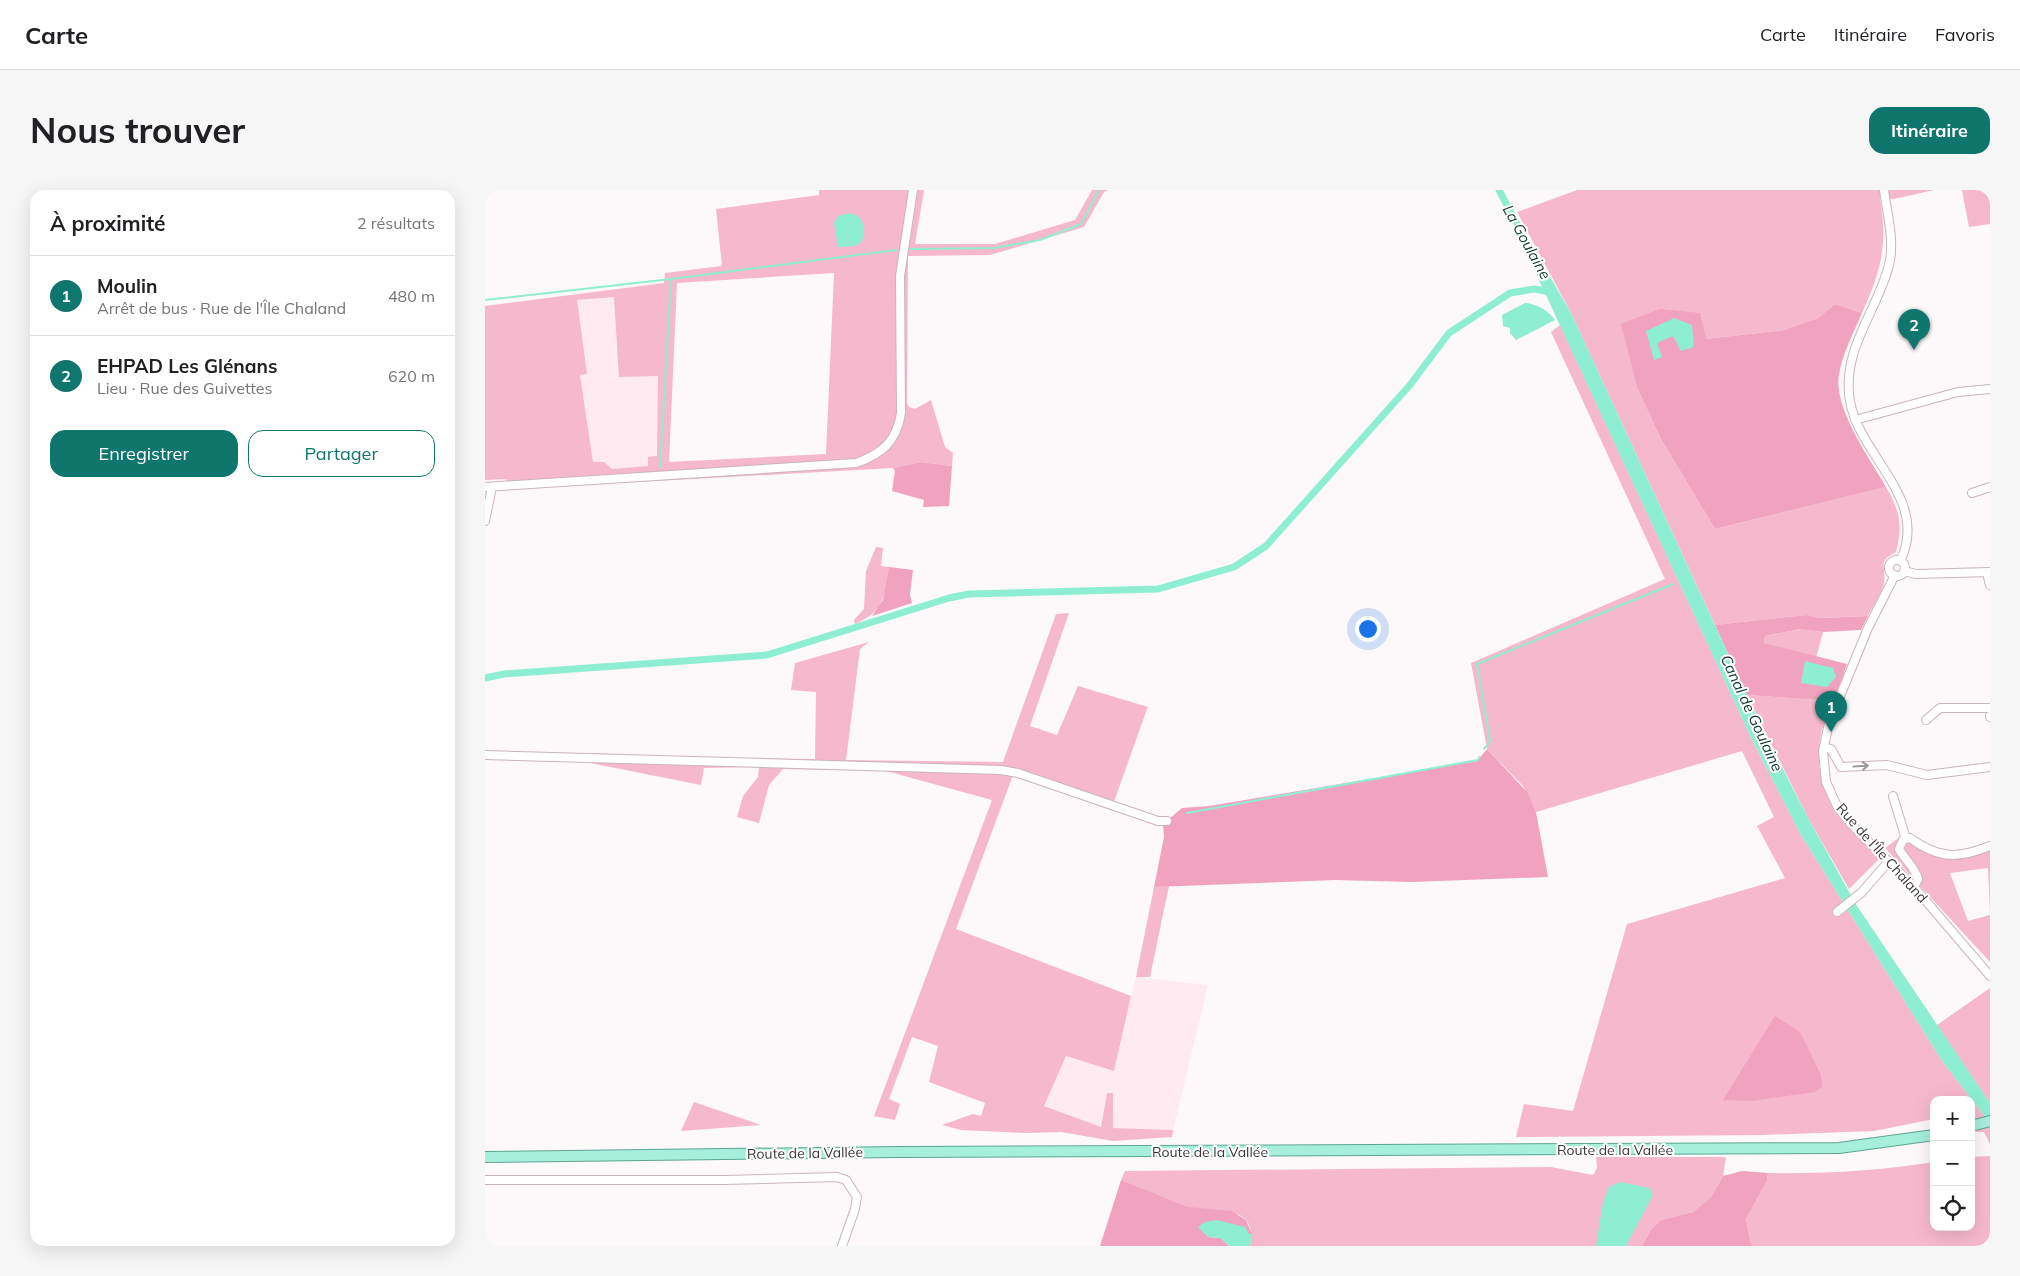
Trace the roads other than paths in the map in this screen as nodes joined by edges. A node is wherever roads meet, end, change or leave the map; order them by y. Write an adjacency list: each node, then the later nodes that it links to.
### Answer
1 (913, 190): 5 (street)
2 (1884, 190): 4 (street)
3 (1990, 389): 4 (street)
4 (1855, 420): 9 (street)
5 (488, 487): 8 (street)
6 (1990, 487): 7 (street)
7 (1972, 493)
8 (485, 521)
9 (1900, 561): 10 (street); 12 (street)
10 (1904, 571): 11 (street); 12 (street)
11 (1988, 573): 13 (street)
12 (1895, 575): 16 (street, Rue de l'Île Chaland)
13 (1990, 585)
14 (1990, 708): 15 (street)
15 (1926, 720)
16 (1824, 747): 18 (street, one-way to 18); 23 (street, Rue de l'Île Chaland)
17 (485, 755): 20 (street)
18 (1990, 767)
19 (1893, 796): 21 (street)
20 (1167, 821)
21 (1906, 839): 22 (street); 24 (street)
22 (1990, 846)
23 (1889, 861): 24 (street, Rue de l'Île Chaland); 25 (street)
24 (1914, 887): 26 (street, Rue de l'Île Chaland)
25 (1839, 911)
26 (1990, 976)
27 (1990, 1121): 28 (main road)
28 (1975, 1125)
29 (1930, 1136): 30 (main road, Route de la Vallée)
30 (485, 1157)
31 (485, 1180): 32 (street)
32 (842, 1246)

